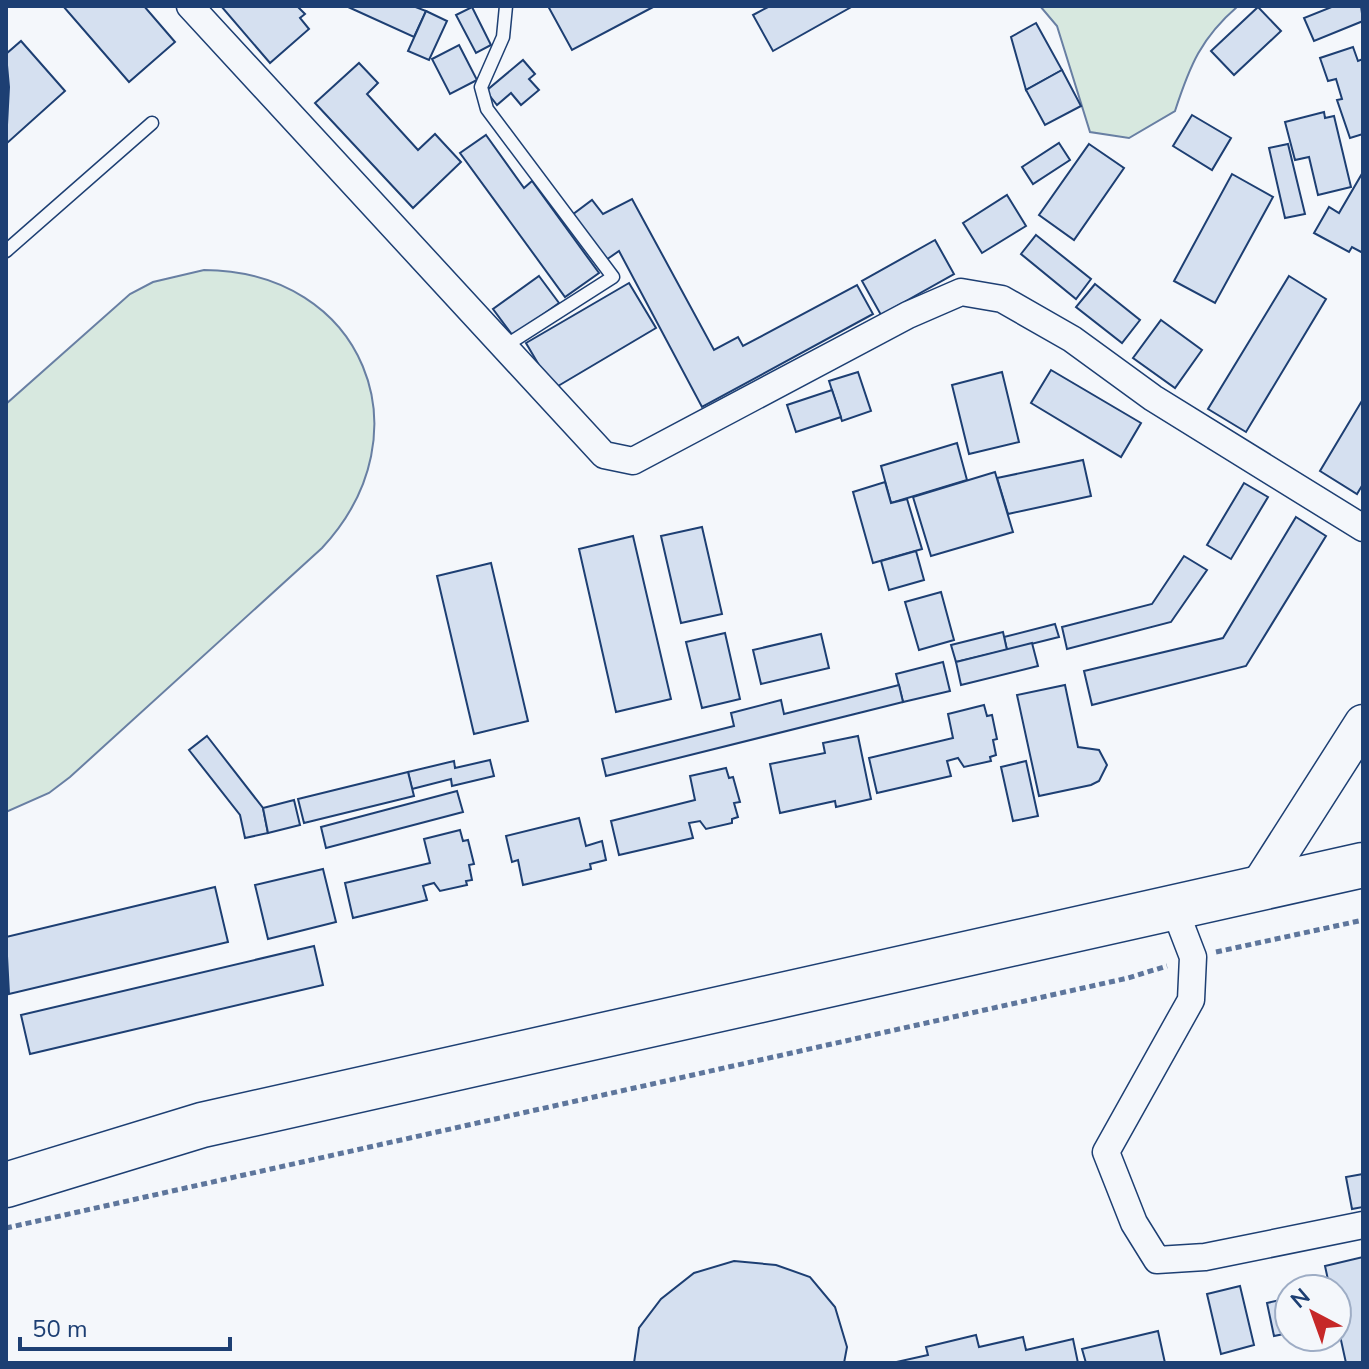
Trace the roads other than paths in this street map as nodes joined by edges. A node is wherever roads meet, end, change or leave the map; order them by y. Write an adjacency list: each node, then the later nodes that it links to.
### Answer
1 (190, 6): 5 (street)
2 (506, 6): 5 (lane)
3 (152, 123): 4 (lane)
4 (6, 251)
5 (505, 346): 6 (street)
6 (1363, 528)
7 (1363, 723): 9 (main road)
8 (1363, 865): 9 (highway)
9 (1259, 886): 10 (highway)
10 (1173, 905): 11 (highway); 12 (street)
11 (6, 1185)
12 (1363, 1225)

